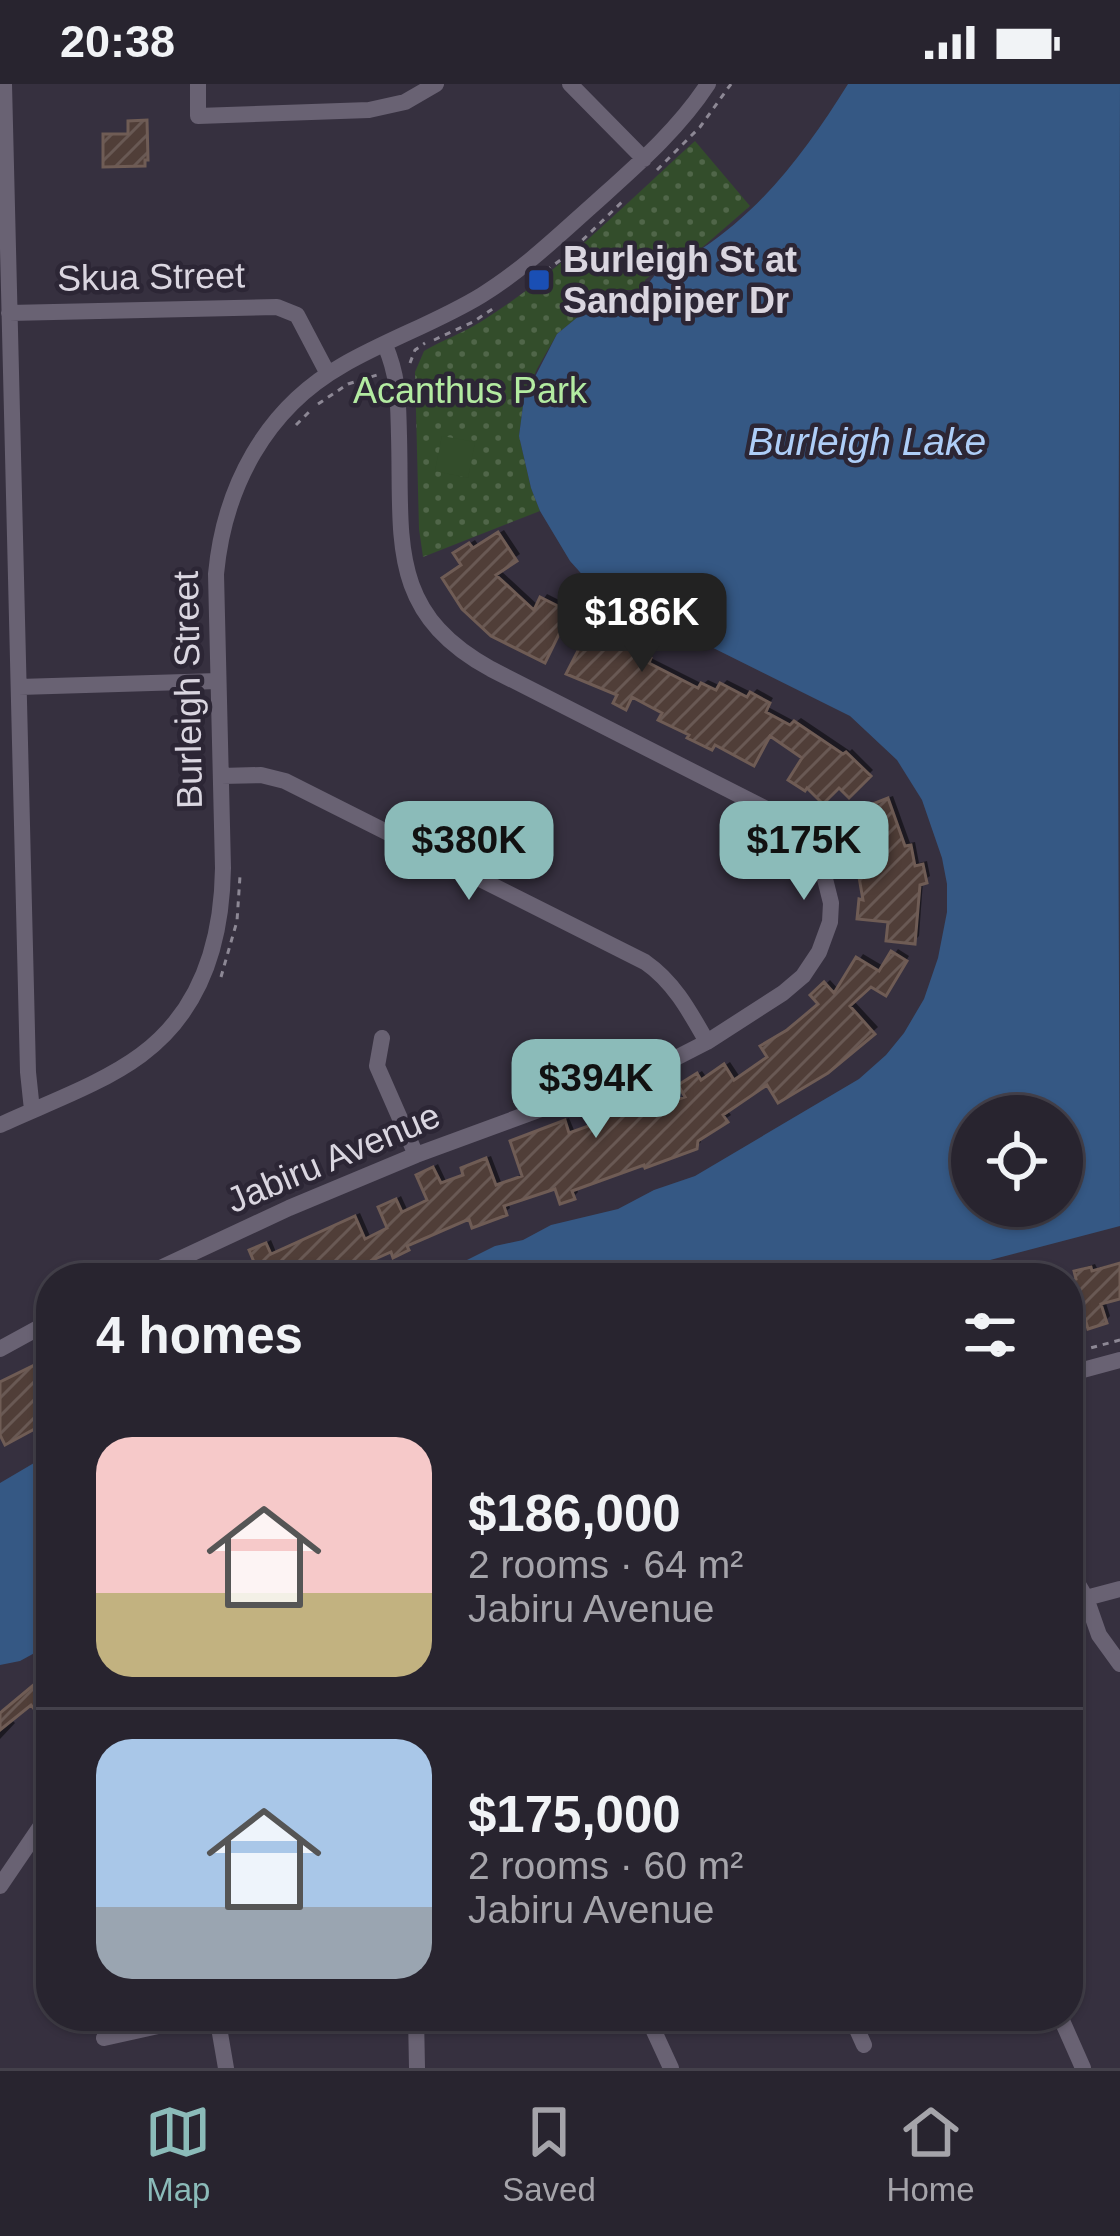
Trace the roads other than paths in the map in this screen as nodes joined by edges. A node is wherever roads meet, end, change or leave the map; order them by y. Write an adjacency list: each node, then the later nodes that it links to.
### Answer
1 (4, 84): 7 (street)
2 (197, 84): 3 (street)
3 (436, 84)
4 (570, 84): 6 (street)
5 (708, 84): 6 (street, Burleigh Street)
6 (644, 159): 8 (street, Burleigh Street)
7 (10, 313): 9 (street, Skua Street); 10 (street)
8 (386, 345): 9 (street, Burleigh Street); 15 (street, Jabiru Avenue)
9 (328, 374): 11 (street, Burleigh Street)
10 (8, 603): 12 (street)
11 (218, 681): 12 (street); 13 (street, Burleigh Street)
12 (19, 687): 16 (street)
13 (221, 776): 15 (street); 16 (street, Burleigh Street)
14 (382, 1038): 18 (street)
15 (707, 1042): 18 (street, Jabiru Avenue)
16 (32, 1111): 17 (street, Burleigh Street)
17 (0, 1125)
18 (416, 1155): 19 (street, Jabiru Avenue)
19 (171, 1263)
20 (36, 1329): 21 (street)
21 (0, 1349)
22 (1120, 1360): 23 (street)
23 (1083, 1370)
24 (1120, 1589): 26 (street)
25 (1083, 1594): 26 (street)
26 (1085, 1598): 27 (street)
27 (1120, 1664)
28 (36, 1833): 29 (street)
29 (0, 1886)
30 (136, 2031): 36 (street)
31 (220, 2031): 38 (street)
32 (416, 2031): 39 (street)
33 (654, 2031): 40 (street)
34 (858, 2031): 37 (street)
35 (1067, 2031): 41 (street)
36 (104, 2038)
37 (865, 2045)
38 (226, 2068)
39 (417, 2068)
40 (671, 2068)
41 (1083, 2068)

